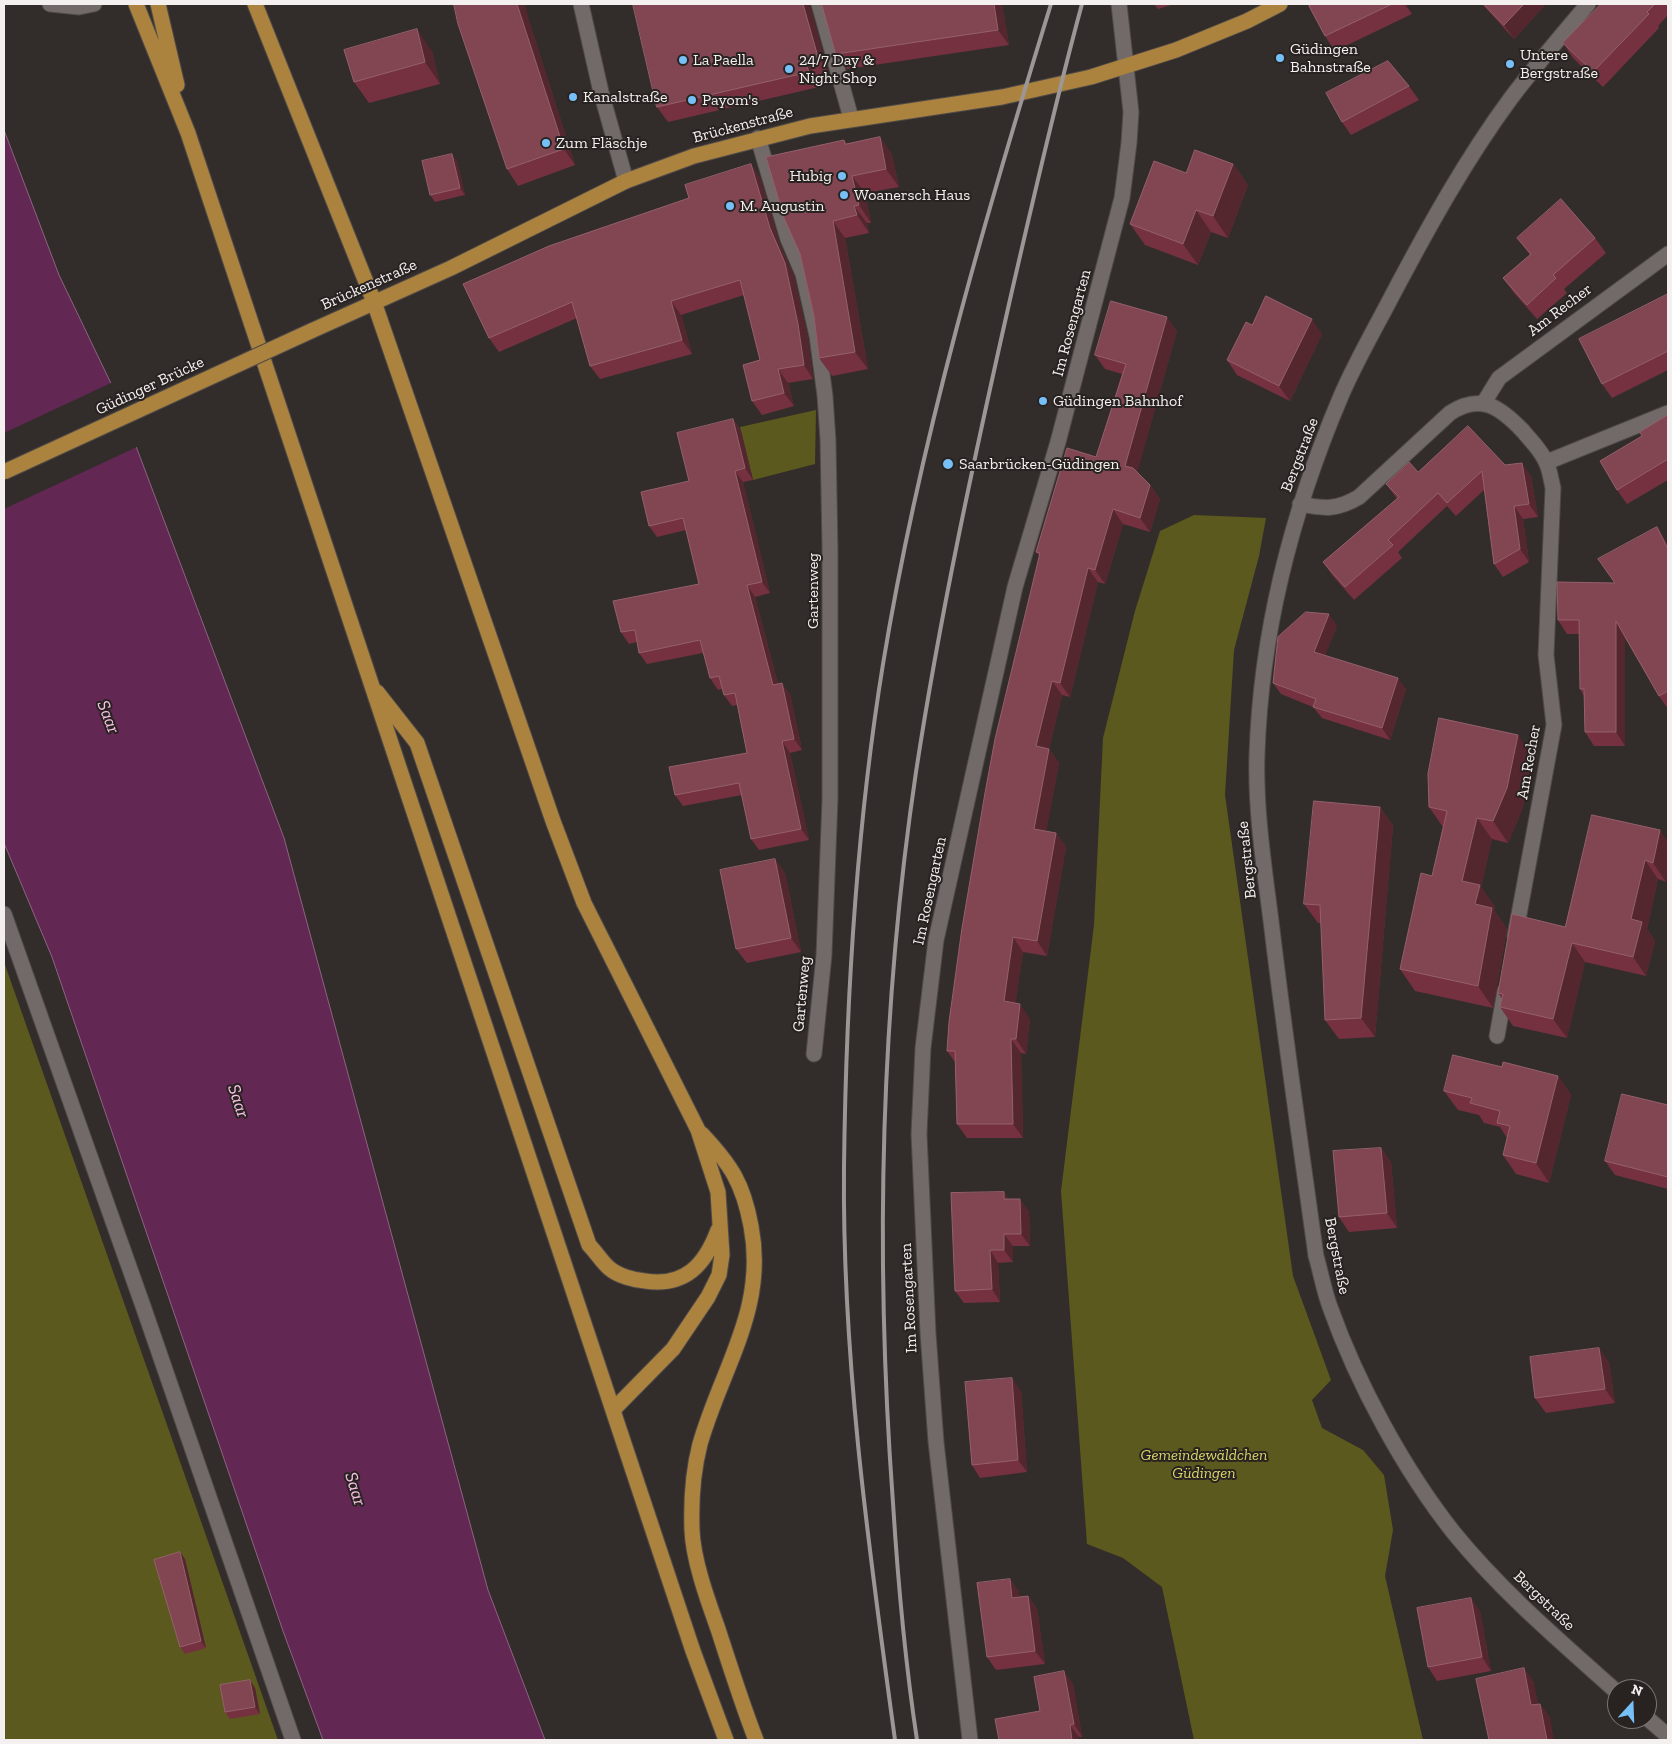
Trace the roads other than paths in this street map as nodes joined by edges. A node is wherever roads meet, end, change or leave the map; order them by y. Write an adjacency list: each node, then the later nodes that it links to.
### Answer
1 (50, 4): 2 (street)
2 (94, 4)
3 (136, 4): 13 (main road)
4 (158, 4): 13 (main road)
5 (255, 4): 17 (main road)
6 (581, 4): 15 (street)
7 (819, 4): 12 (street)
8 (1119, 4): 11 (street, Im Rosengarten)
9 (1280, 4): 11 (main road, Brückenstraße)
10 (1588, 4): 23 (street, Bergstraße)
11 (1126, 66): 12 (main road, Brückenstraße); 37 (street, Im Rosengarten)
12 (851, 118): 14 (main road, Brückenstraße)
13 (188, 133): 24 (main road)
14 (758, 138): 15 (main road, Brückenstraße); 29 (street, Gartenweg)
15 (626, 182): 17 (main road, Brückenstraße)
16 (1668, 254): 19 (street, Am Recher)
17 (374, 302): 18 (main road, Brückenstraße); 30 (main road)
18 (312, 332): 22 (main road, Güdinger Brücke, bridge)
19 (1483, 404): 21 (street, Am Recher); 23 (street)
20 (1668, 413): 21 (street)
21 (1547, 462): 26 (street, Am Recher)
22 (4, 472)
23 (1300, 504): 33 (street, Bergstraße)
24 (370, 683): 31 (main road); 32 (main road)
25 (4, 914): 34 (street)
26 (1513, 948)
27 (1508, 978): 28 (street)
28 (1497, 1036)
29 (814, 1054)
30 (698, 1130): 31 (main road); 36 (main road)
31 (720, 1224): 32 (main road)
32 (613, 1410): 35 (main road)
33 (1607, 1683)
34 (293, 1740)
35 (726, 1740)
36 (756, 1740)
37 (970, 1740)

